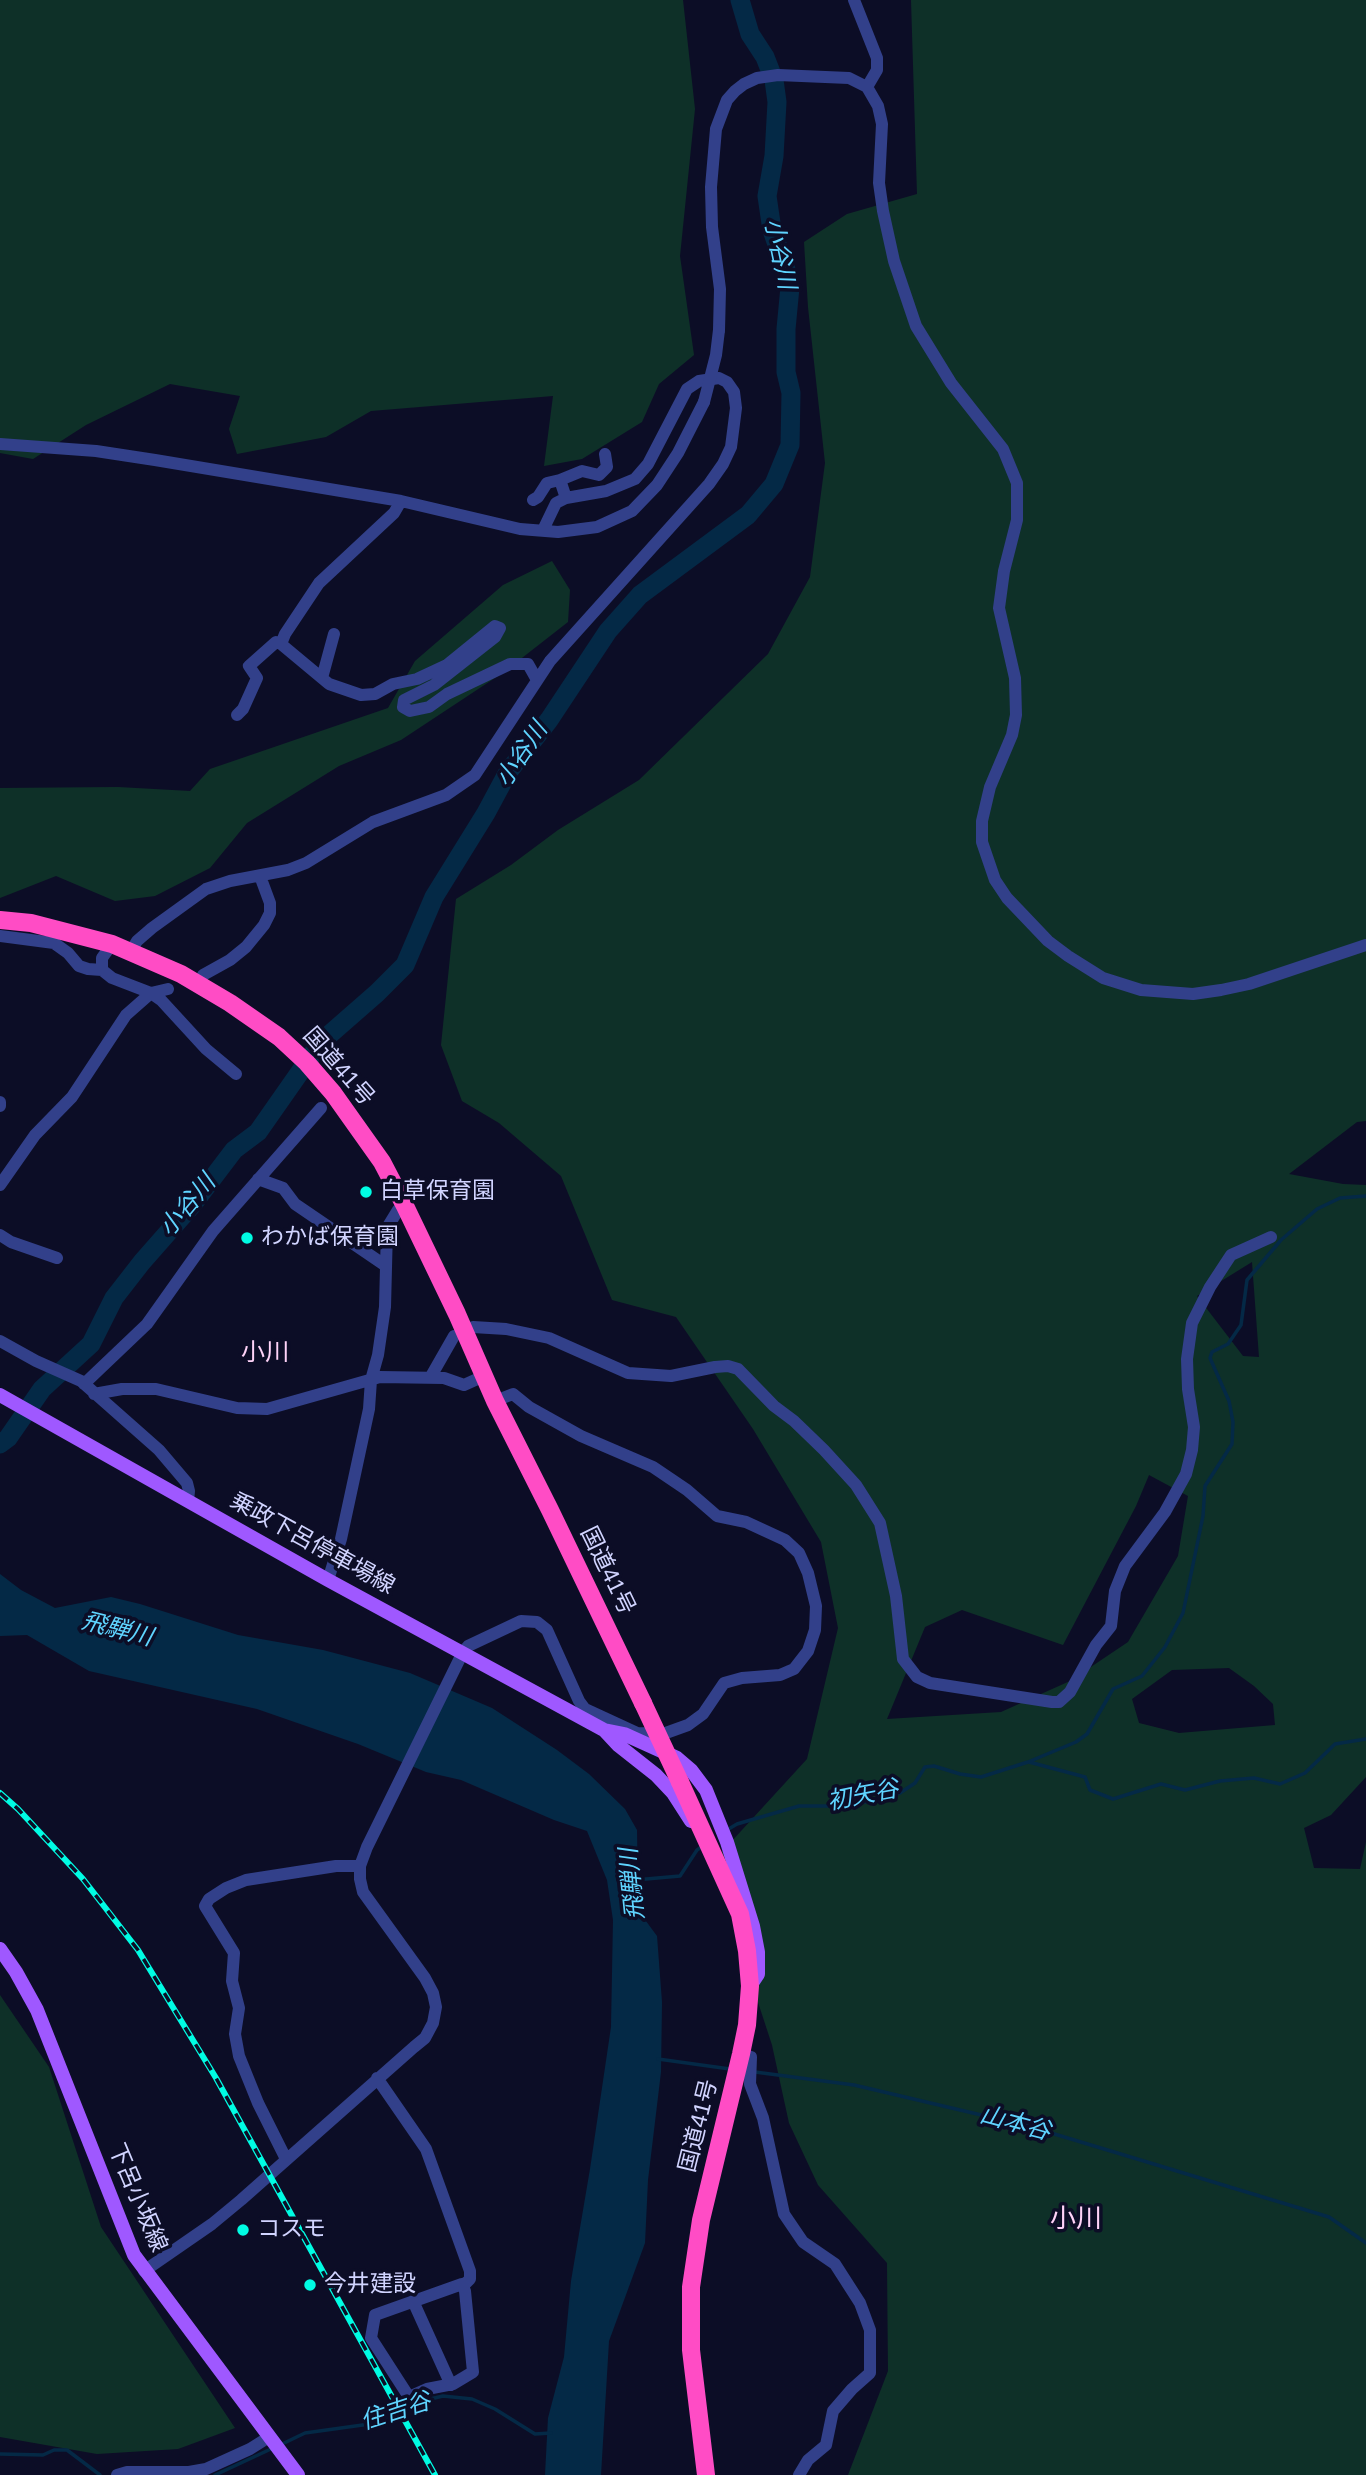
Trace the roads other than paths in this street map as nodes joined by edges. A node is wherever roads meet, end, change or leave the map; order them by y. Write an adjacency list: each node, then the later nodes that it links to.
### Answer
1 (854, 0): 2 (street)
2 (867, 87): 9 (street, bridge); 19 (street)
3 (0, 444): 8 (street)
4 (605, 454): 5 (street)
5 (559, 480): 6 (street); 7 (street)
6 (565, 498): 9 (street); 13 (street)
7 (533, 500)
8 (401, 501): 9 (street); 11 (street)
9 (543, 530)
10 (334, 634): 12 (street)
11 (281, 643): 12 (street); 14 (street)
12 (322, 678): 13 (street)
13 (537, 680): 15 (street)
14 (237, 715)
15 (260, 876): 20 (street); 22 (street)
16 (0, 920): 18 (highway, 国道41号)
17 (0, 936): 21 (street)
18 (112, 944): 20 (highway, 国道41号); 21 (street)
19 (1366, 945)
20 (131, 951): 29 (highway, 国道41号)
21 (102, 970): 24 (street)
22 (203, 975)
23 (168, 989): 24 (street)
24 (151, 993): 25 (street); 28 (street)
25 (236, 1074)
26 (321, 1108): 27 (street)
27 (258, 1179): 33 (street); 40 (street)
28 (0, 1185)
29 (405, 1206): 33 (street); 37 (highway, 国道41号)
30 (0, 1235): 32 (street)
31 (1272, 1237): 34 (street)
32 (57, 1258)
33 (386, 1266): 39 (street)
34 (473, 1327)
35 (454, 1336): 38 (street)
36 (0, 1341): 40 (street)
37 (484, 1376): 38 (street); 43 (highway, 国道41号)
38 (430, 1378): 39 (street)
39 (371, 1380): 41 (street); 45 (street)
40 (82, 1383): 41 (street)
41 (94, 1394): 44 (street)
42 (3, 1397): 44 (main road, 乗政下呂停車場線)
43 (495, 1401): 46 (street); 48 (highway, 国道41号, bridge)
44 (188, 1501): 45 (main road, 乗政下呂停車場線)
45 (328, 1580): 46 (main road, 乗政下呂停車場線)
46 (463, 1653): 47 (main road, 乗政下呂停車場線); 49 (street)
47 (604, 1730): 48 (main road); 51 (main road)
48 (708, 1841): 51 (highway, 国道41号)
49 (360, 1866): 53 (street); 54 (street)
50 (0, 1949): 55 (main road, 下呂小坂線)
51 (750, 1986): 52 (highway, 国道41号)
52 (741, 2054): 62 (highway, 国道41号); 63 (street)
53 (377, 2078): 54 (street); 56 (street)
54 (286, 2159): 55 (street)
55 (144, 2271): 59 (main road, 下呂小坂線)
56 (462, 2284): 57 (street); 58 (street)
57 (413, 2301): 58 (street); 58 (street)
58 (451, 2385)
59 (269, 2437): 60 (street); 61 (main road, 下呂小坂線)
60 (117, 2475)
61 (298, 2475)
62 (706, 2475)
63 (799, 2475)

